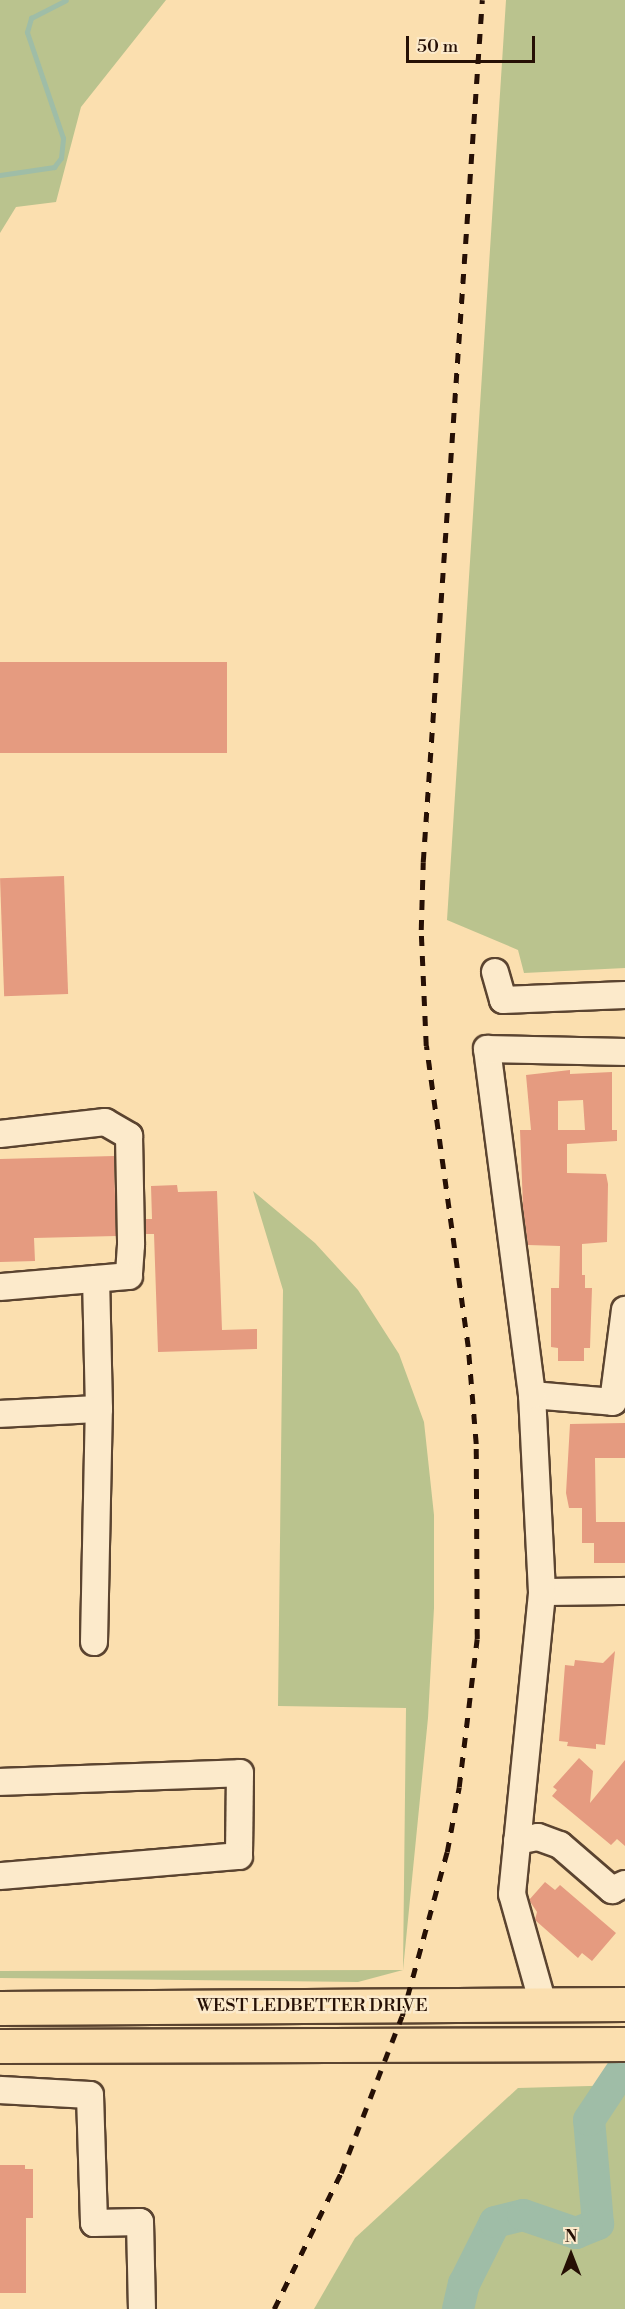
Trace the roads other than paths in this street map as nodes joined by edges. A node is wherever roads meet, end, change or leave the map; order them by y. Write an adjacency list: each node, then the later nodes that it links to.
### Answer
1 (495, 972): 2 (street)
2 (625, 995)
3 (625, 1052): 8 (street)
4 (0, 1134): 5 (street)
5 (96, 1280): 6 (street); 9 (street)
6 (0, 1287)
7 (625, 1310): 8 (street)
8 (532, 1395): 12 (street)
9 (99, 1409): 10 (street); 13 (street)
10 (0, 1414)
11 (625, 1591): 12 (street)
12 (542, 1592): 15 (street)
13 (94, 1642)
14 (0, 1782): 16 (street)
15 (517, 1841): 17 (street); 18 (street)
16 (0, 1876)
17 (625, 1884)
18 (543, 2004): 19 (main road, WEST LEDBETTER DRIVE); 20 (main road, WEST LEDBETTER DRIVE); 22 (main road)
19 (625, 2004)
20 (0, 2008)
21 (625, 2044): 22 (main road)
22 (543, 2045): 23 (main road)
23 (0, 2046)
24 (0, 2090): 25 (street)
25 (142, 2309)

